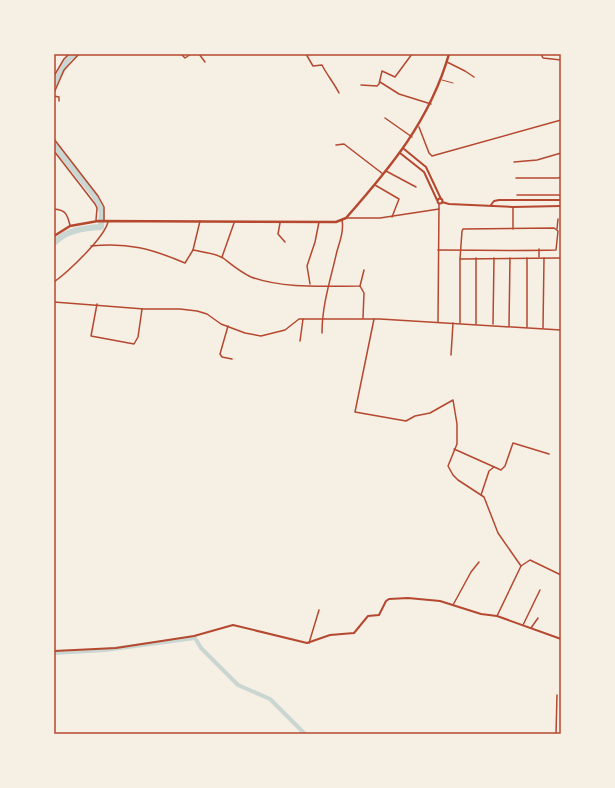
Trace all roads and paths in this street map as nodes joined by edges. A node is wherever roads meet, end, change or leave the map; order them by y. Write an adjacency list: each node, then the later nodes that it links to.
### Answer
1 (69, 54): 13 (street)
2 (79, 54): 19 (street)
3 (181, 54): 4 (street)
4 (191, 54)
5 (199, 54): 11 (street)
6 (306, 54): 20 (street)
7 (412, 54): 16 (street)
8 (449, 54): 12 (main road)
9 (541, 54): 10 (street)
10 (561, 60)
11 (205, 62)
12 (447, 62): 14 (street); 15 (main road)
13 (54, 76)
14 (474, 77)
15 (441, 80): 17 (lane); 23 (main road)
16 (380, 82): 18 (street); 23 (street)
17 (453, 83)
18 (362, 86)
19 (54, 92)
20 (339, 93)
21 (54, 96): 22 (street)
22 (60, 101)
23 (431, 104): 26 (main road)
24 (385, 118): 27 (street)
25 (561, 120): 26 (street)
26 (419, 127): 27 (main road)
27 (412, 137): 30 (main road)
28 (54, 139): 58 (street)
29 (336, 145): 36 (street)
30 (404, 149): 33 (main road); 44 (street)
31 (54, 151): 57 (street)
32 (561, 152): 34 (street)
33 (400, 153): 35 (main road); 43 (street)
34 (514, 162)
35 (386, 171): 36 (main road); 40 (street)
36 (383, 174): 39 (main road)
37 (561, 176): 38 (street)
38 (516, 178)
39 (374, 185): 52 (street); 53 (main road)
40 (416, 187)
41 (517, 195): 42 (street)
42 (561, 195)
43 (438, 200): 44 (street); 46 (street)
44 (442, 200): 46 (street); 47 (street)
45 (561, 200): 47 (street)
46 (439, 204): 51 (street)
47 (491, 205): 49 (street)
48 (561, 206): 49 (street)
49 (513, 207): 63 (street)
50 (54, 209): 62 (street)
51 (439, 209): 52 (street); 70 (street)
52 (392, 217): 53 (street)
53 (346, 218): 55 (main road)
54 (558, 219): 64 (street)
55 (342, 220): 60 (main road); 84 (street)
56 (200, 221): 58 (main road); 61 (main road); 69 (street)
57 (97, 222): 58 (main road); 62 (main road)
58 (105, 222): 67 (street)
59 (280, 222): 60 (main road); 61 (main road); 66 (street)
60 (319, 222): 83 (street)
61 (234, 223): 72 (street)
62 (70, 226): 65 (main road)
63 (513, 228): 64 (street); 71 (street)
64 (557, 230): 68 (street)
65 (54, 236)
66 (285, 242)
67 (91, 246): 69 (street); 82 (street)
68 (539, 249): 71 (street); 77 (street)
69 (193, 250): 72 (street)
70 (438, 250): 71 (street); 94 (street)
71 (461, 250): 80 (street)
72 (222, 257): 83 (street)
73 (476, 258): 74 (street); 80 (street); 97 (street)
74 (494, 258): 75 (street); 98 (street)
75 (510, 258): 76 (street); 100 (street)
76 (527, 258): 77 (street); 101 (street)
77 (539, 258): 78 (street)
78 (544, 258): 79 (street); 102 (street)
79 (561, 258)
80 (460, 259): 96 (street)
81 (364, 270): 85 (street)
82 (54, 282)
83 (310, 285): 84 (street)
84 (329, 286): 85 (street); 92 (street)
85 (360, 286): 90 (street)
86 (561, 299): 103 (street)
87 (54, 302): 88 (street)
88 (97, 304): 89 (street); 89 (street)
89 (142, 309): 99 (street)
90 (363, 318): 92 (street); 93 (street)
91 (303, 319): 92 (street); 99 (street); 105 (street)
92 (322, 319): 104 (street)
93 (374, 319): 94 (street); 108 (street)
94 (438, 322): 95 (street)
95 (453, 323): 96 (street); 106 (street)
96 (460, 323): 97 (street)
97 (476, 324): 98 (street)
98 (493, 325): 100 (street)
99 (228, 326): 107 (street)
100 (509, 326): 101 (street)
101 (527, 327): 102 (street)
102 (543, 328): 103 (street)
103 (561, 330)
104 (322, 333)
105 (300, 341)
106 (450, 355)
107 (232, 359)
108 (454, 449): 110 (street); 111 (street)
109 (549, 454): 110 (street)
110 (494, 467): 111 (street)
111 (481, 495): 113 (street)
112 (479, 562): 116 (street)
113 (521, 566): 114 (street); 118 (street)
114 (561, 575)
115 (540, 590): 120 (street)
116 (453, 605): 118 (street); 123 (street)
117 (319, 610): 123 (street)
118 (497, 616): 120 (street)
119 (538, 618): 121 (street)
120 (523, 625): 121 (street)
121 (531, 628): 122 (street)
122 (561, 639)
123 (310, 643): 124 (street)
124 (54, 651)
125 (557, 695): 126 (street)
126 (556, 734)

